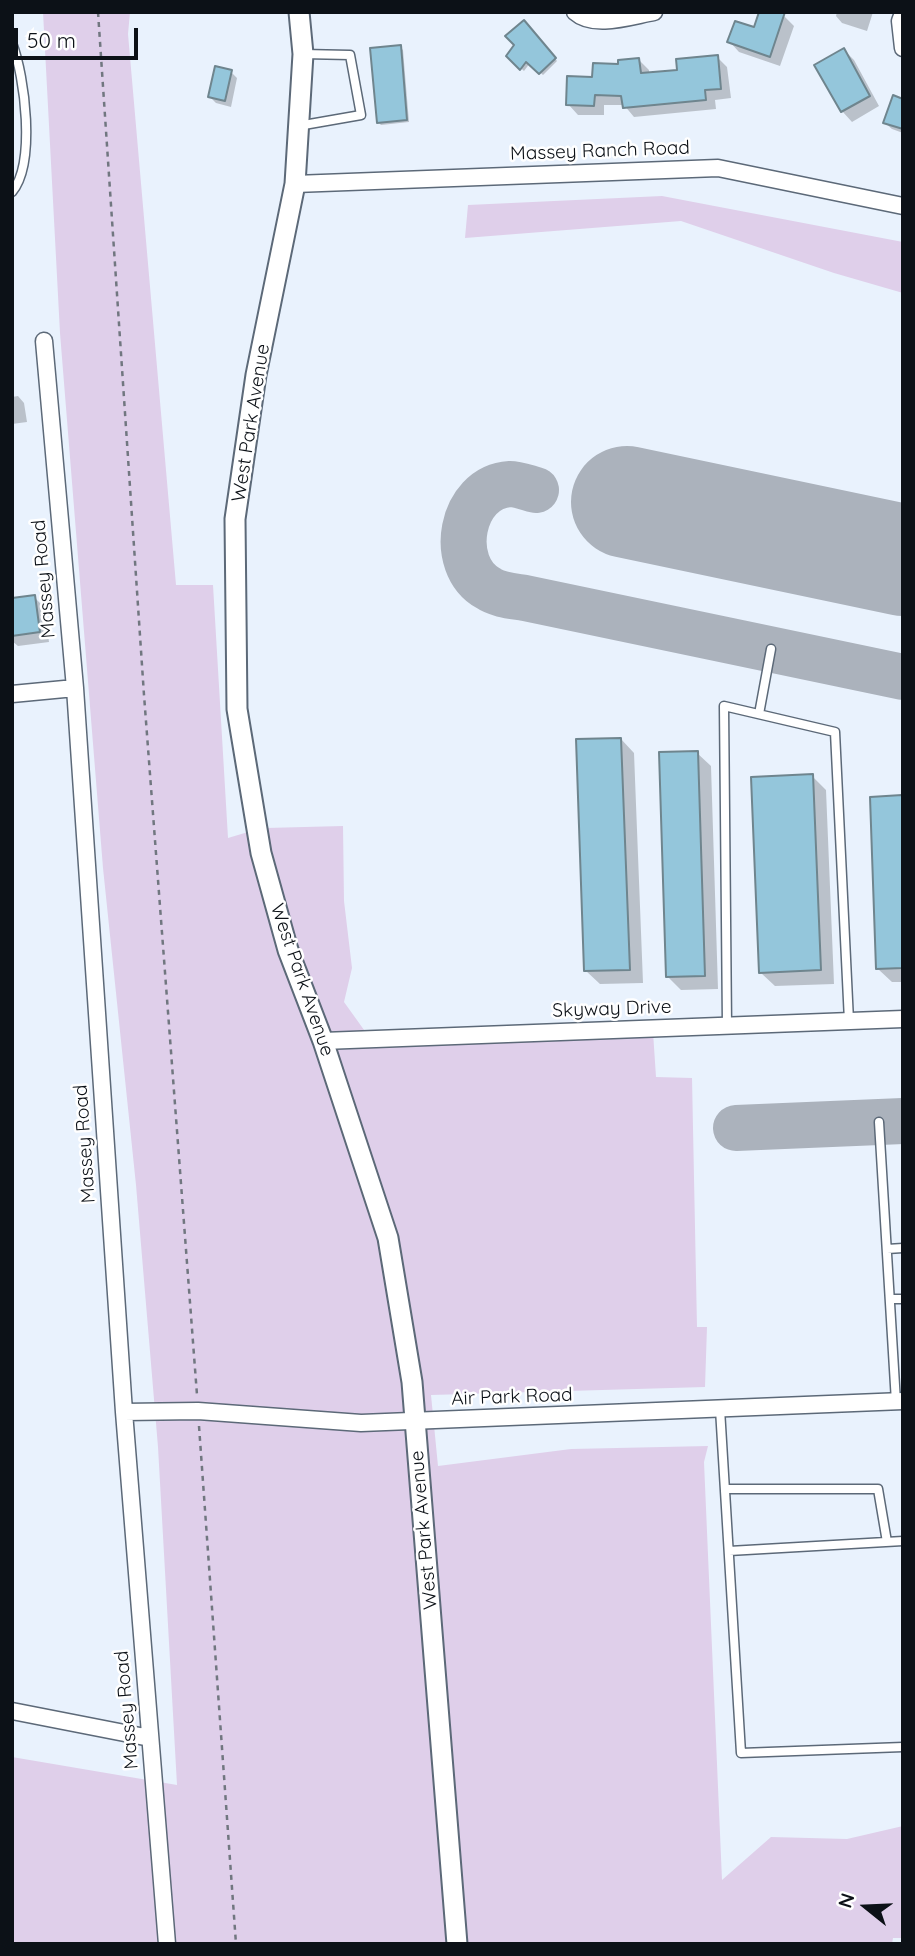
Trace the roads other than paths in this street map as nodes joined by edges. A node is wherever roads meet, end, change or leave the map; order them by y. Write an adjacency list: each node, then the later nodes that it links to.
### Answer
1 (299, 12): 7 (street, West Park Avenue)
2 (575, 12): 3 (street)
3 (654, 12)
4 (903, 13): 6 (street)
5 (12, 43): 10 (lane)
6 (903, 48)
7 (303, 54): 8 (street, West Park Avenue); 8 (lane)
8 (299, 126): 9 (street, West Park Avenue)
9 (295, 184): 11 (street, Massey Ranch Road); 20 (street, West Park Avenue)
10 (12, 192)
11 (903, 206)
12 (44, 341): 14 (street, Massey Road)
13 (771, 649): 16 (lane)
14 (75, 688): 15 (street); 28 (street, Massey Road)
15 (12, 694)
16 (759, 714): 18 (lane); 19 (lane)
17 (903, 1019): 18 (street, Skyway Drive)
18 (849, 1021): 19 (street, Skyway Drive)
19 (727, 1026): 20 (street, Skyway Drive)
20 (323, 1041): 29 (street, West Park Avenue)
21 (880, 1122): 23 (lane)
22 (903, 1248): 23 (lane)
23 (887, 1249): 24 (lane)
24 (890, 1299): 25 (lane); 26 (lane)
25 (903, 1299)
26 (900, 1402): 27 (street, Air Park Road)
27 (720, 1409): 29 (street, Air Park Road); 30 (lane)
28 (124, 1412): 29 (street, Air Park Road); 35 (street, Massey Road)
29 (415, 1422): 38 (street, West Park Avenue)
30 (725, 1489): 32 (lane); 33 (lane)
31 (903, 1541): 32 (lane)
32 (887, 1542): 33 (lane)
33 (729, 1550): 36 (lane)
34 (12, 1711): 35 (street)
35 (150, 1738): 37 (street, Massey Road)
36 (903, 1747)
37 (167, 1944)
38 (457, 1944)

